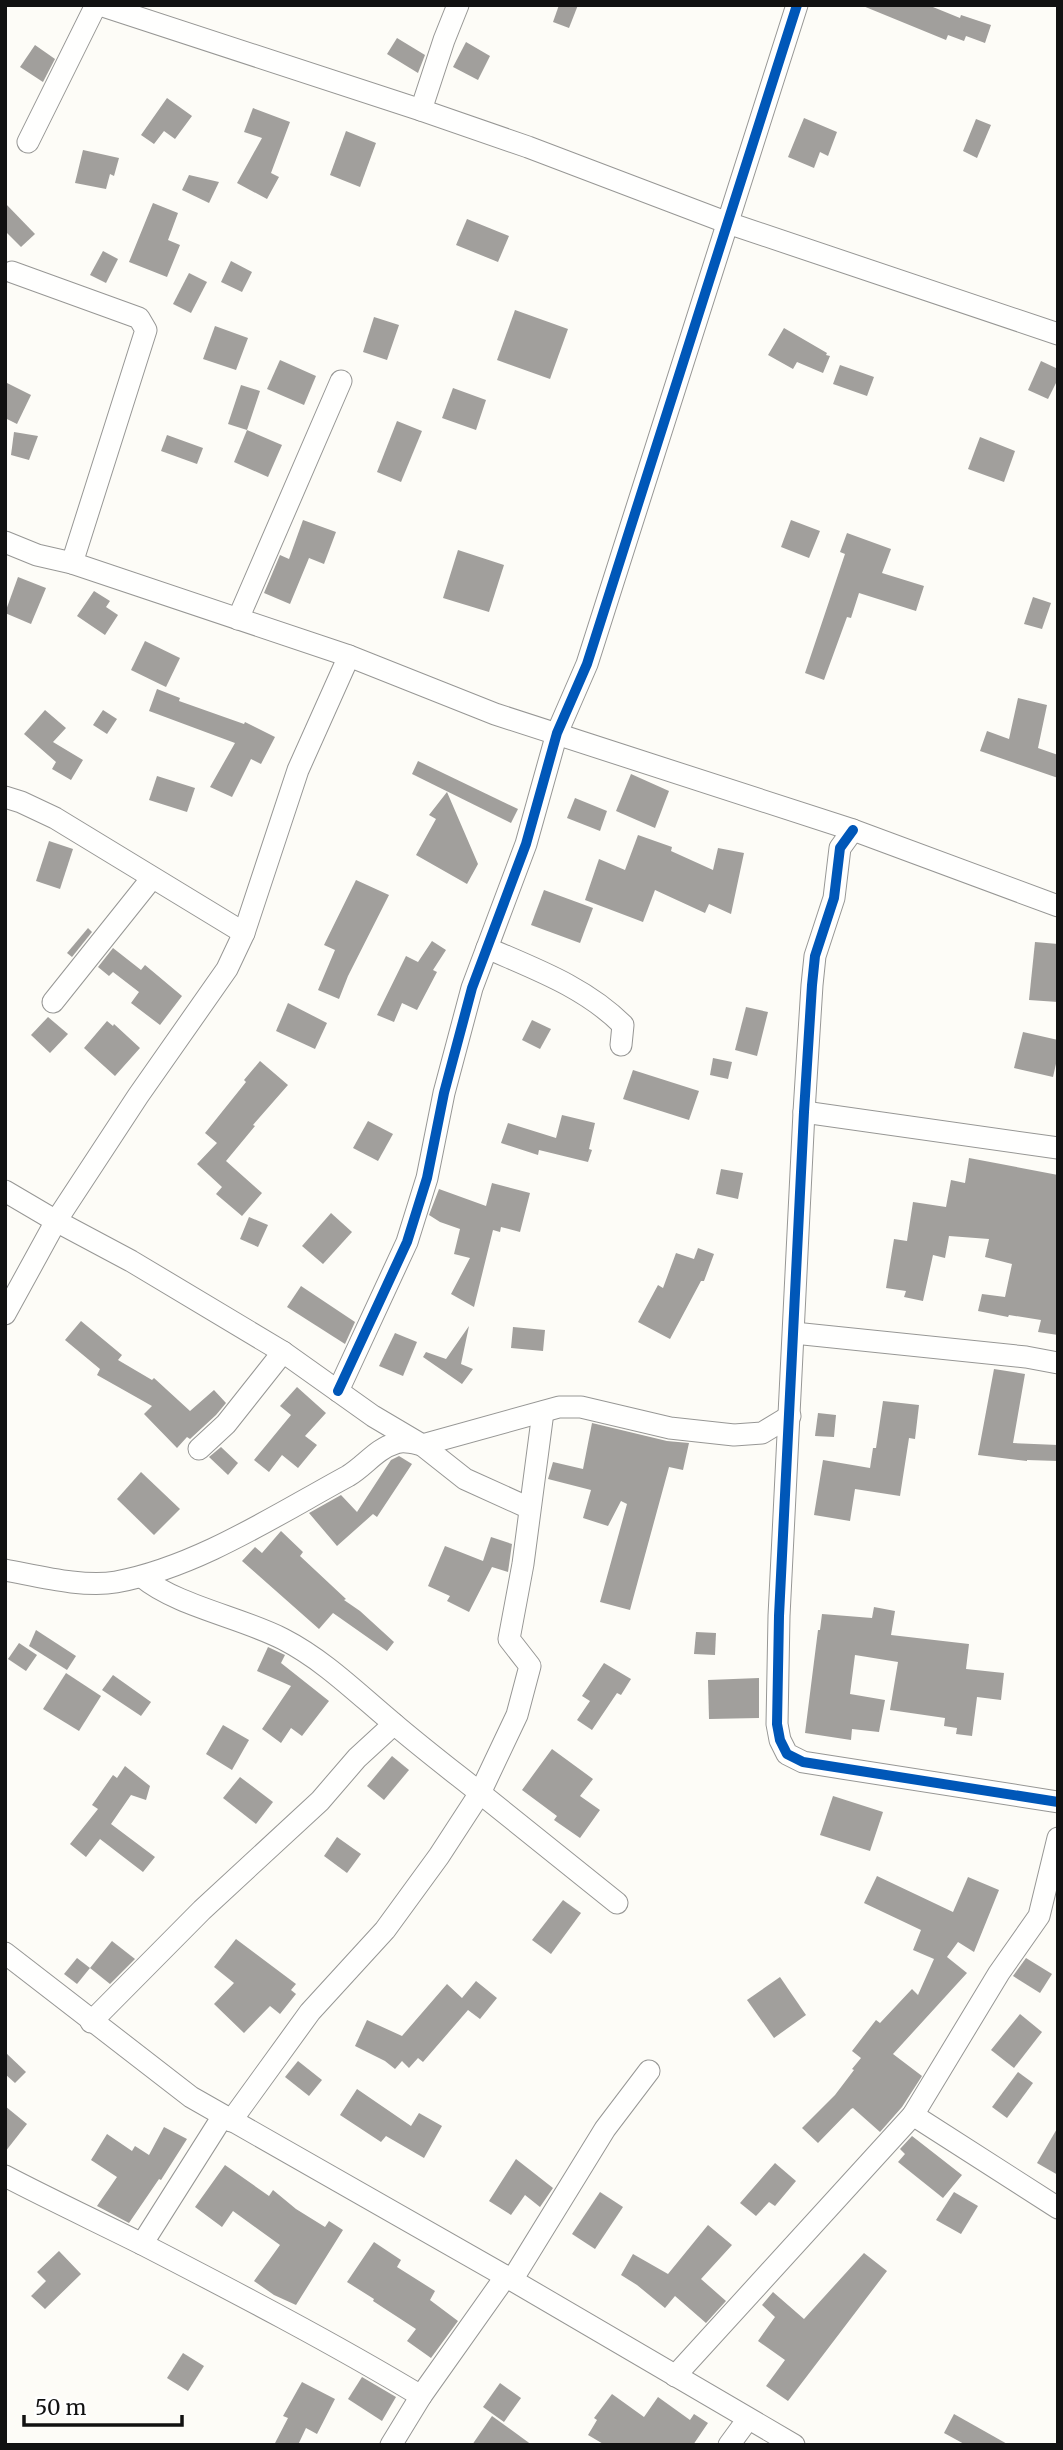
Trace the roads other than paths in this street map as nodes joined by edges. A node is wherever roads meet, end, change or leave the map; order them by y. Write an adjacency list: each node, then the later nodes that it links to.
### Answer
1 (98, 5): 4 (street); 5 (street)
2 (458, 5): 4 (street)
3 (797, 5): 6 (street)
4 (421, 110): 6 (street)
5 (28, 142)
6 (728, 223): 8 (street); 14 (street)
7 (12, 272): 11 (street)
8 (1058, 334)
9 (341, 381): 12 (street)
10 (5, 542): 11 (street)
11 (72, 563): 12 (street)
12 (238, 619): 13 (street)
13 (349, 656): 14 (street); 21 (street)
14 (557, 733): 16 (street); 22 (street)
15 (5, 797): 19 (street)
16 (824, 821): 17 (street); 18 (street)
17 (853, 830): 18 (street); 20 (street)
18 (840, 848): 25 (street)
19 (152, 878): 21 (street); 23 (street)
20 (1058, 906)
21 (244, 933): 28 (street)
22 (487, 948): 24 (street); 33 (street)
23 (53, 1002)
24 (621, 1045)
25 (804, 1112): 26 (street); 30 (street)
26 (1058, 1148)
27 (5, 1191): 28 (street)
28 (56, 1221): 29 (street); 31 (street)
29 (5, 1314)
30 (794, 1333): 32 (street); 36 (street)
31 (283, 1352): 33 (street); 40 (street)
32 (1058, 1363)
33 (338, 1391): 35 (street)
34 (543, 1412): 37 (street); 38 (street); 42 (street)
35 (373, 1416): 38 (street); 41 (street)
36 (790, 1416): 37 (street); 39 (street)
37 (762, 1433): 39 (street)
38 (422, 1445): 41 (street); 42 (street)
39 (788, 1447): 47 (street)
40 (199, 1449)
41 (376, 1453): 44 (street)
42 (529, 1508): 46 (street)
43 (5, 1570): 44 (street)
44 (142, 1577): 45 (street)
45 (394, 1724): 46 (street); 52 (street)
46 (480, 1793): 49 (street); 55 (street)
47 (1058, 1802)
48 (1058, 1838): 50 (street)
49 (617, 1903)
50 (1048, 1918): 54 (street)
51 (5, 1953): 52 (street)
52 (91, 2022): 55 (street)
53 (649, 2071): 59 (street)
54 (913, 2115): 57 (street); 60 (street)
55 (227, 2118): 58 (street); 59 (street)
56 (5, 2176): 58 (street)
57 (1058, 2208)
58 (142, 2244): 61 (street)
59 (509, 2278): 60 (street); 61 (street)
60 (675, 2376): 62 (street)
61 (421, 2396): 63 (street)
62 (748, 2419): 64 (street); 65 (street)
63 (391, 2445)
64 (729, 2445)
65 (794, 2445)

